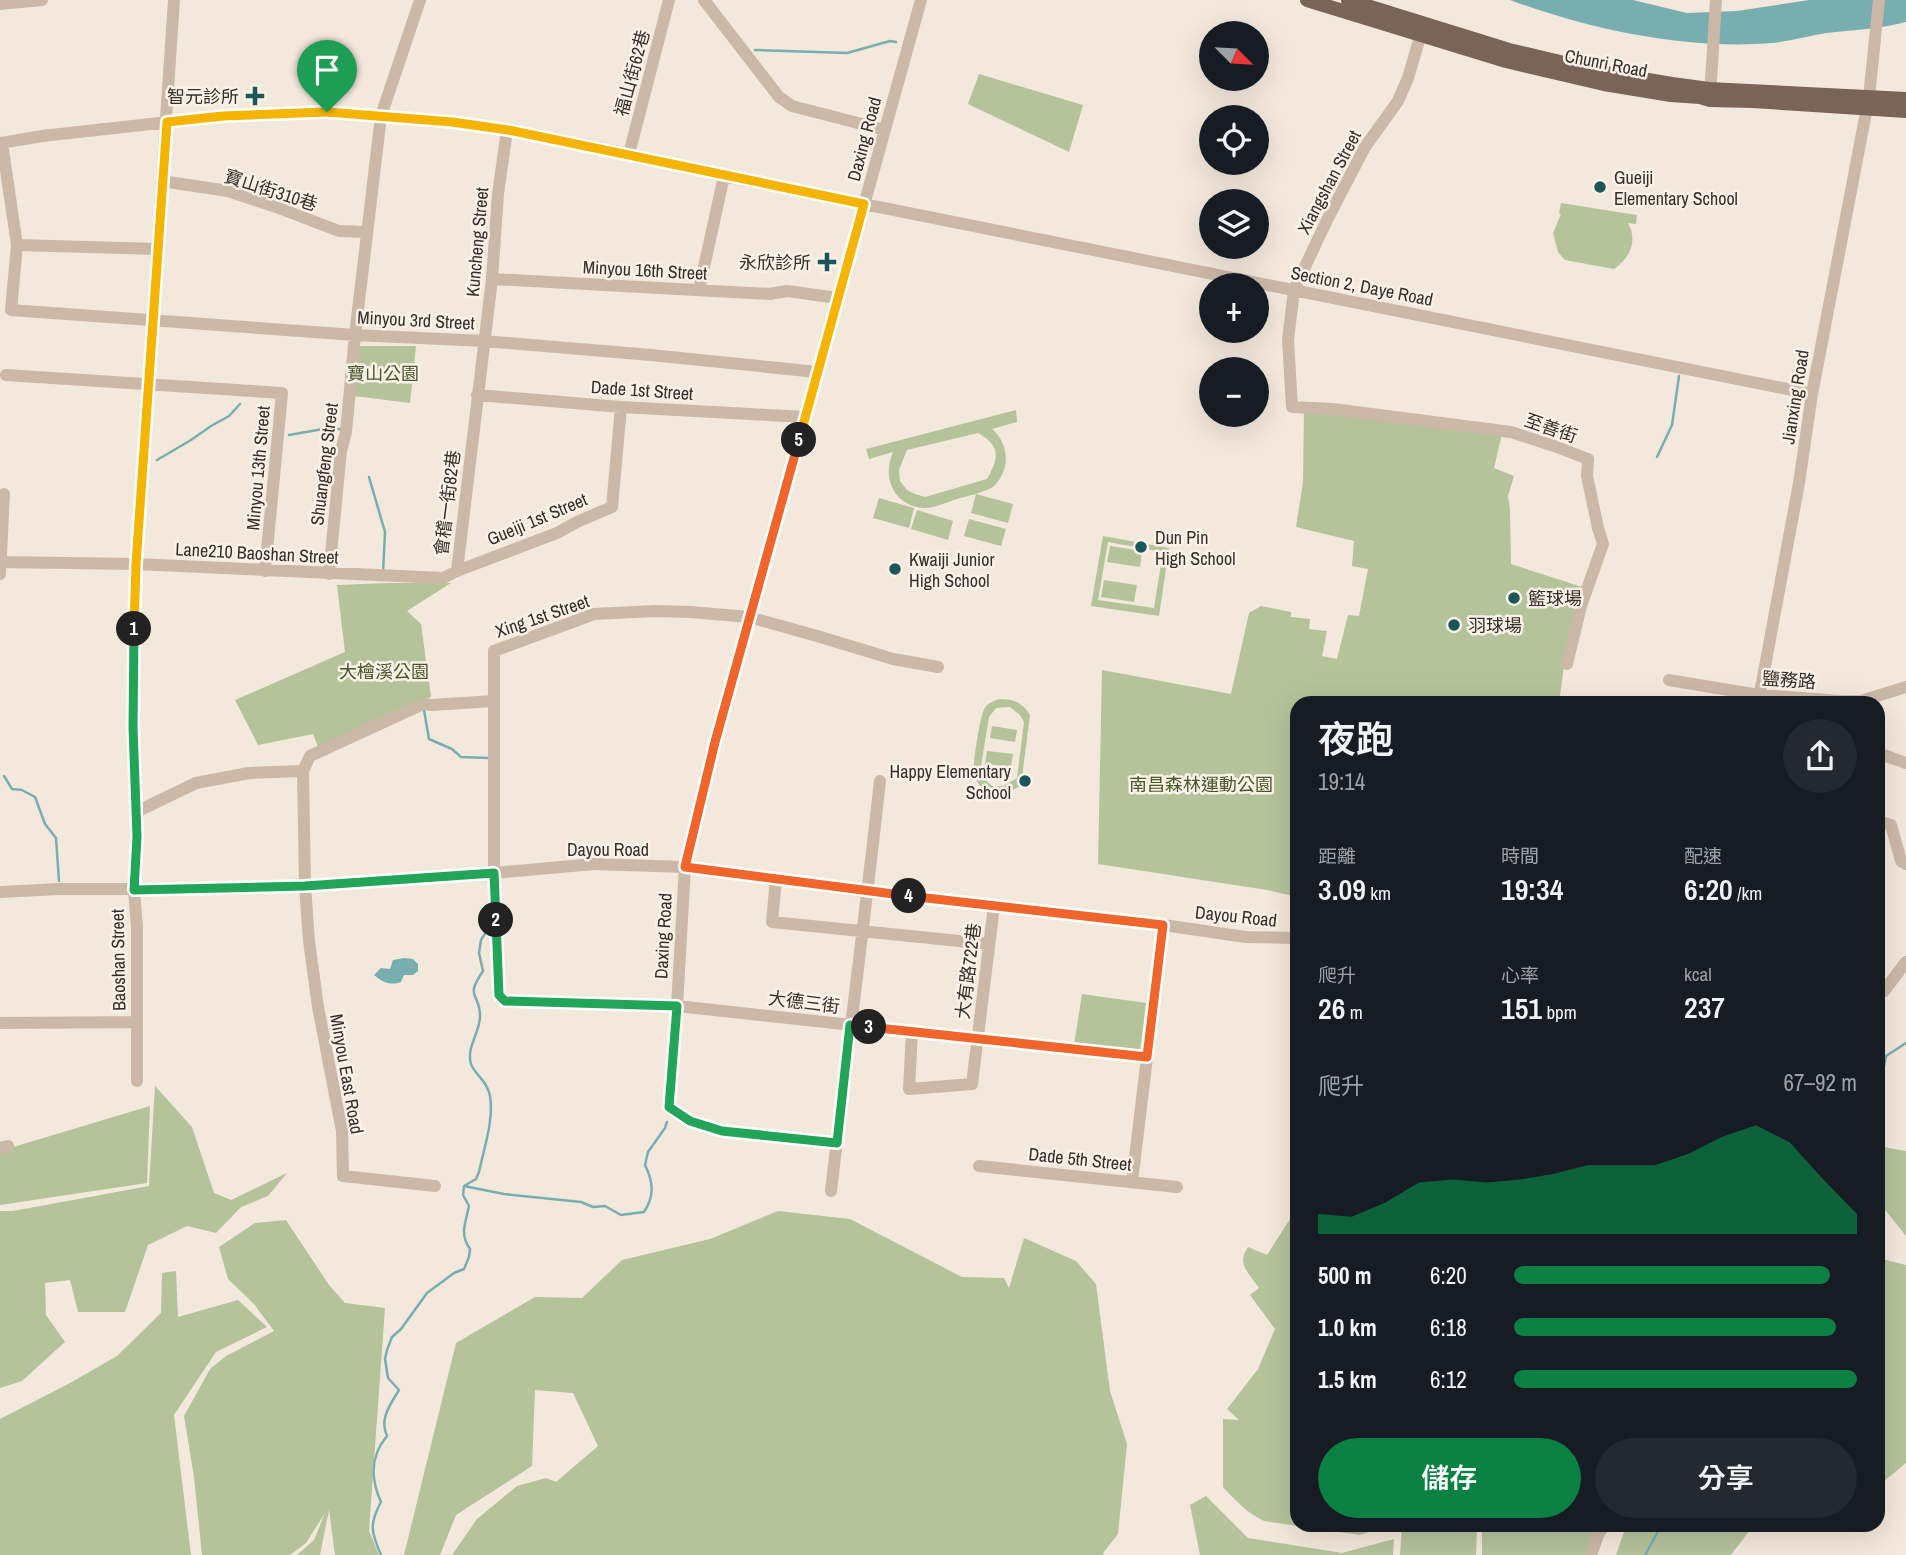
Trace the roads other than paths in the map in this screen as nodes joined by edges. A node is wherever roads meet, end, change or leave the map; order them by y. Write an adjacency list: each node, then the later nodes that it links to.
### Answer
1 (42, 0): 11 (street)
2 (174, 0): 18 (street, Baoshan Street)
3 (420, 0): 17 (street, Shuangfeng Street)
4 (669, 0): 22 (street, 福山街62巷)
5 (704, 0): 20 (street)
6 (921, 0): 20 (street, Daxing Road)
7 (1307, 0): 12 (main road, Chunri Road)
8 (1348, 0): 12 (main road, Chunri Road)
9 (1716, 0): 13 (street)
10 (1879, 0): 15 (street, Jianxing Road)
11 (0, 4)
12 (1422, 29): 13 (main road, Chunri Road); 31 (street, Xiangshan Street)
13 (1709, 94): 15 (main road, Chunri Road)
14 (1906, 99): 15 (main road, Chunri Road)
15 (1868, 103): 16 (main road, Chunri Road); 39 (street, Jianxing Road)
16 (1906, 111)
17 (381, 116): 18 (street, Section 2, Daye Road); 19 (street, Section 2, Daye Road); 26 (street, Shuangfeng Street)
18 (167, 122): 21 (street, Section 2, Daye Road); 24 (street, Baoshan Street)
19 (508, 130): 22 (street, Section 2, Daye Road); 29 (street, Kuncheng Street)
20 (885, 130): 25 (street, Daxing Road)
21 (1, 143): 27 (street)
22 (629, 154): 23 (street, Section 2, Daye Road)
23 (724, 176): 25 (street, Section 2, Daye Road); 30 (street)
24 (163, 181): 26 (street, 寶山街310巷); 28 (street, Baoshan Street)
25 (864, 204): 31 (street, Section 2, Daye Road); 32 (street, Daxing Road)
26 (367, 232): 34 (street, Shuangfeng Street)
27 (17, 245): 28 (street); 33 (street, Minyou 3rd Street)
28 (158, 250): 33 (street, Baoshan Street)
29 (492, 279): 30 (street, Minyou 16th Street); 35 (street, Kuncheng Street)
30 (699, 290): 32 (street, Minyou 16th Street)
31 (1294, 290): 39 (street, Section 2, Daye Road); 42 (street, Xiangshan Street)
32 (838, 298): 36 (street, Daxing Road)
33 (153, 319): 34 (street, Minyou 3rd Street); 38 (street, Baoshan Street)
34 (355, 335): 35 (street, Minyou 3rd Street); 51 (street, Shuangfeng Street)
35 (484, 341): 36 (street, Minyou 3rd Street); 40 (street, Kuncheng Street)
36 (817, 372): 43 (street, Daxing Road)
37 (6, 375): 38 (street, Minyou 13th Street)
38 (148, 385): 47 (street, Baoshan Street); 48 (street, Minyou 13th Street)
39 (1812, 394): 59 (street, Jianxing Road)
40 (477, 395): 41 (street, Dade 1st Street); 44 (street, Kuncheng Street)
41 (621, 407): 43 (street, Dade 1st Street); 49 (street, Gueiji 1st Street)
42 (1293, 407): 54 (street, 至善街)
43 (805, 417): 53 (street, Daxing Road)
44 (472, 439): 49 (street, 會稽一街82巷)
45 (4, 494): 46 (street)
46 (0, 562): 47 (street, Lane210 Baoshan Street); 50 (street)
47 (136, 564): 48 (street, Lane210 Baoshan Street); 66 (street, Baoshan Street)
48 (265, 571): 51 (street, Lane210 Baoshan Street)
49 (457, 571): 52 (street, Gueiji 1st Street)
50 (0, 574)
51 (329, 574): 52 (street, Lane210 Baoshan Street)
52 (377, 576)
53 (749, 617): 55 (street, Xing 1st Street); 61 (street, Xing 1st Street); 69 (street, Daxing Road)
54 (1567, 664)
55 (938, 667)
56 (1669, 680): 58 (street, 鹽務路)
57 (1906, 687): 60 (street, 鹽務路)
58 (1744, 696)
59 (1759, 696)
60 (1879, 696)
61 (494, 701): 64 (street); 70 (street, Xing 1st Street)
62 (1885, 756): 63 (street)
63 (1906, 763)
64 (303, 771): 66 (street); 72 (street)
65 (880, 781): 75 (street)
66 (136, 813): 73 (street, Baoshan Street)
67 (1885, 823): 68 (street)
68 (1906, 864)
69 (685, 867): 70 (street, Dayou Road); 71 (street, Dayou Road); 84 (street, Daxing Road)
70 (494, 873): 72 (street, Dayou Road); 83 (street, Xing 1st Street)
71 (776, 879): 75 (street, Dayou Road); 78 (street)
72 (305, 886): 73 (street, Dayou Road); 95 (street, Minyou East Road)
73 (134, 890): 74 (street, Dayou Road); 85 (street, Baoshan Street)
74 (0, 892)
75 (869, 892): 76 (street, Dayou Road); 78 (street)
76 (994, 906): 77 (street, Dayou Road); 80 (street, 大有路722巷)
77 (1163, 925): 79 (street, Dayou Road); 90 (street)
78 (864, 931): 80 (street); 87 (street)
79 (1290, 937)
80 (989, 944): 89 (street, 大有路722巷)
81 (1906, 962): 82 (street)
82 (1885, 986)
83 (499, 995): 84 (street, 大德三街)
84 (677, 1006): 87 (street, 大德三街); 92 (street, Daxing Road)
85 (136, 1022): 86 (street); 91 (street, Baoshan Street)
86 (0, 1023)
87 (850, 1025): 88 (street, 大德三街); 92 (street)
88 (912, 1032): 89 (street, 大德三街); 89 (street, 大有路722巷)
89 (978, 1040): 90 (street, 大德三街)
90 (1147, 1057): 94 (street)
91 (137, 1081)
92 (837, 1143): 97 (street)
93 (979, 1166): 94 (street, Dade 5th Street)
94 (1132, 1182): 96 (street, Dade 5th Street)
95 (435, 1186)
96 (1177, 1186)
97 (831, 1191)
98 (1600, 1532): 99 (street)
99 (1591, 1555)

